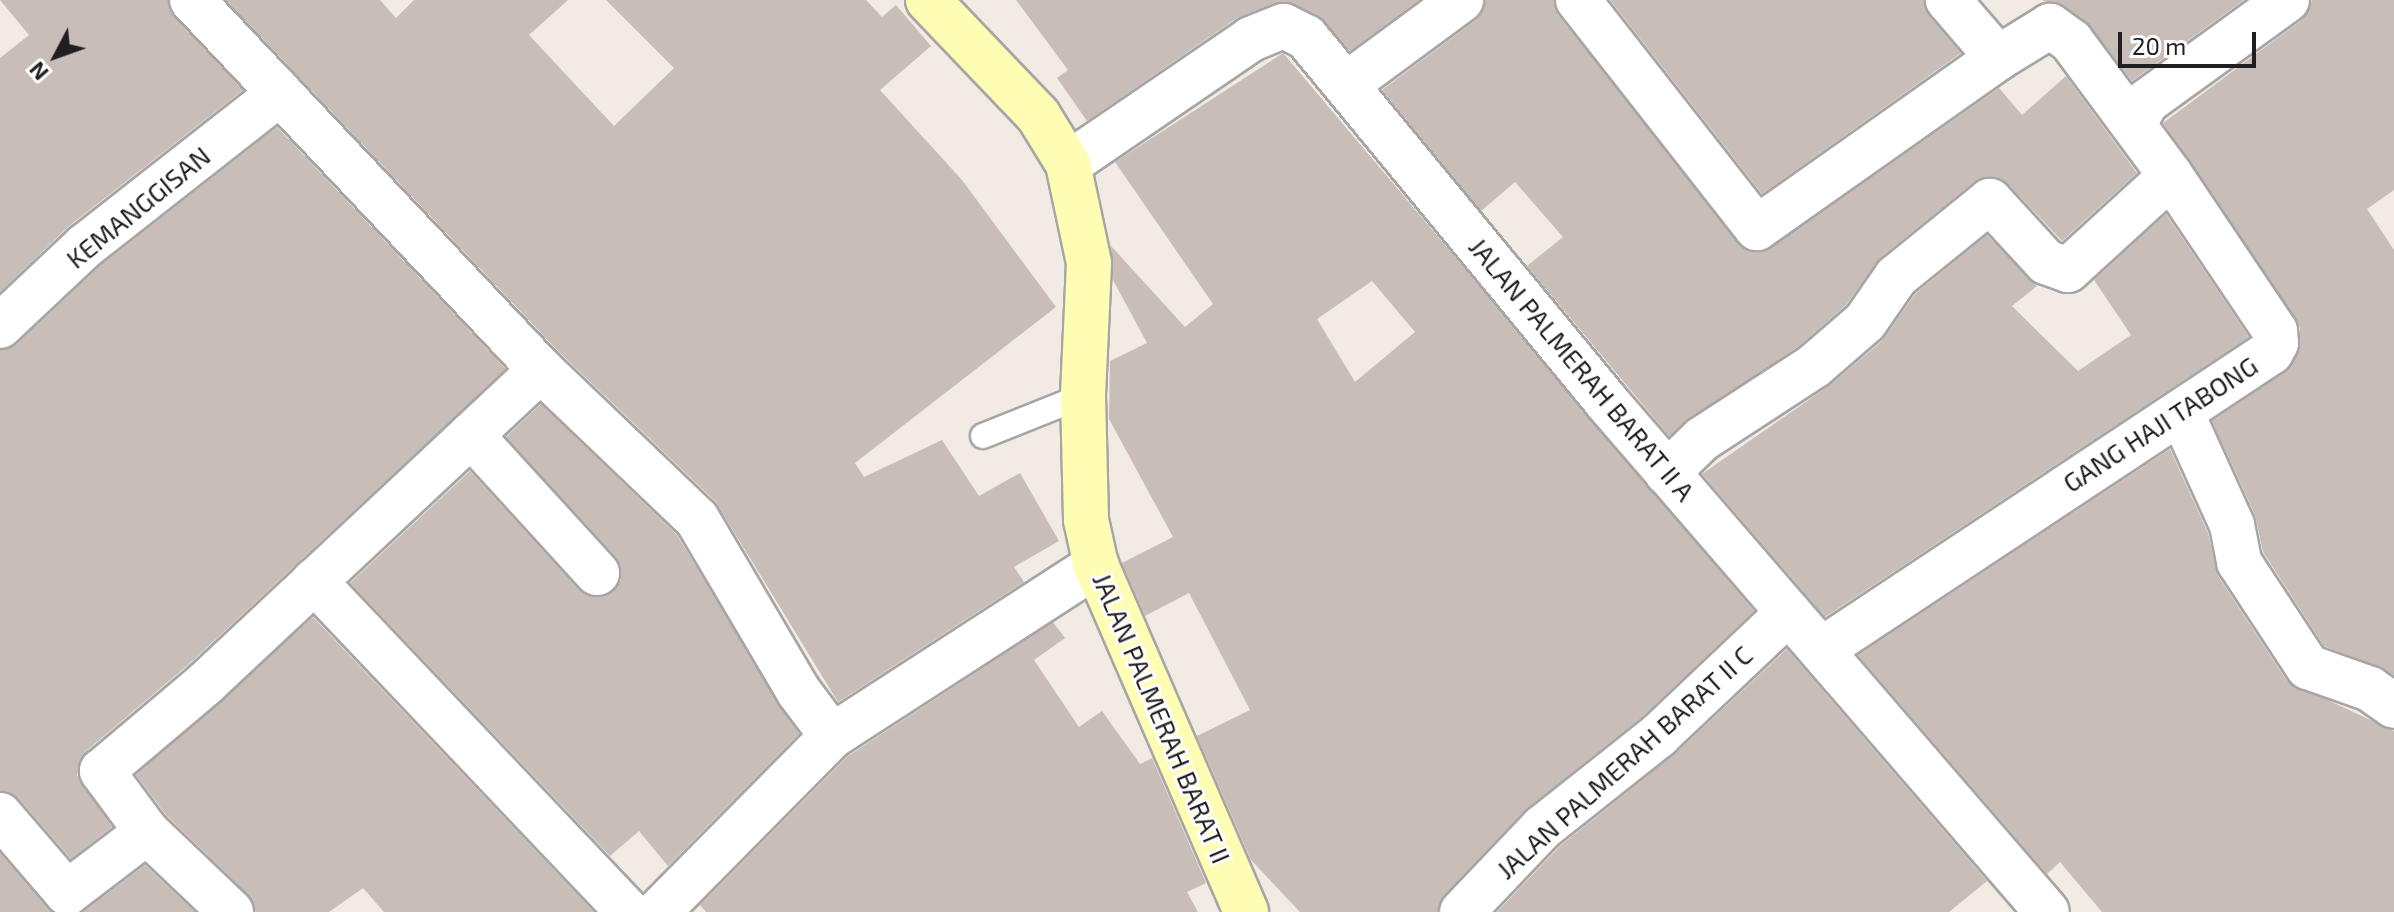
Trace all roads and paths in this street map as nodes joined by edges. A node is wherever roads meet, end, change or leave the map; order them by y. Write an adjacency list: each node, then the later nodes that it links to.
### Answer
1 (192, 0): 10 (street)
2 (928, 0): 12 (street, JALAN PALMERAH BARAT II)
3 (1461, 0): 9 (street)
4 (1578, 0): 8 (street)
5 (1948, 0): 8 (street)
6 (2287, 0): 7 (street)
7 (2244, 13): 11 (street)
8 (1998, 58): 11 (street, GANG HAJI TABONG)
9 (1347, 84): 12 (street, JALAN PALMERAH BARAT II A); 20 (street, JALAN PALMERAH BARAT II A)
10 (280, 93): 14 (street, KEMANGGISAN); 15 (street)
11 (2134, 124): 13 (street, GANG HAJI TABONG)
12 (1068, 164): 16 (street, JALAN PALMERAH BARAT II)
13 (2171, 176): 17 (street, GANG HAJI TABONG); 20 (street)
14 (0, 326)
15 (541, 370): 18 (street); 27 (street)
16 (1083, 396): 19 (lane); 21 (street, JALAN PALMERAH BARAT II)
17 (2181, 412): 25 (street, GANG HAJI TABONG); 26 (street)
18 (471, 435): 22 (street); 23 (street)
19 (983, 436)
20 (1667, 473): 24 (street, JALAN PALMERAH BARAT II A)
21 (1096, 565): 27 (street); 34 (street, JALAN PALMERAH BARAT II)
22 (597, 573)
23 (314, 581): 29 (street); 32 (street)
24 (1788, 613): 25 (street, JALAN PALMERAH BARAT II A); 35 (street, JALAN PALMERAH BARAT II C)
25 (1824, 648): 36 (street, JALAN PALMERAH BARAT II A)
26 (2394, 706)
27 (832, 736): 33 (street)
28 (0, 815): 30 (street)
29 (147, 832): 30 (street); 31 (street)
30 (75, 902)
31 (208, 906)
32 (628, 912)
33 (658, 912)
34 (1246, 912)
35 (1462, 912)
36 (2047, 912)

